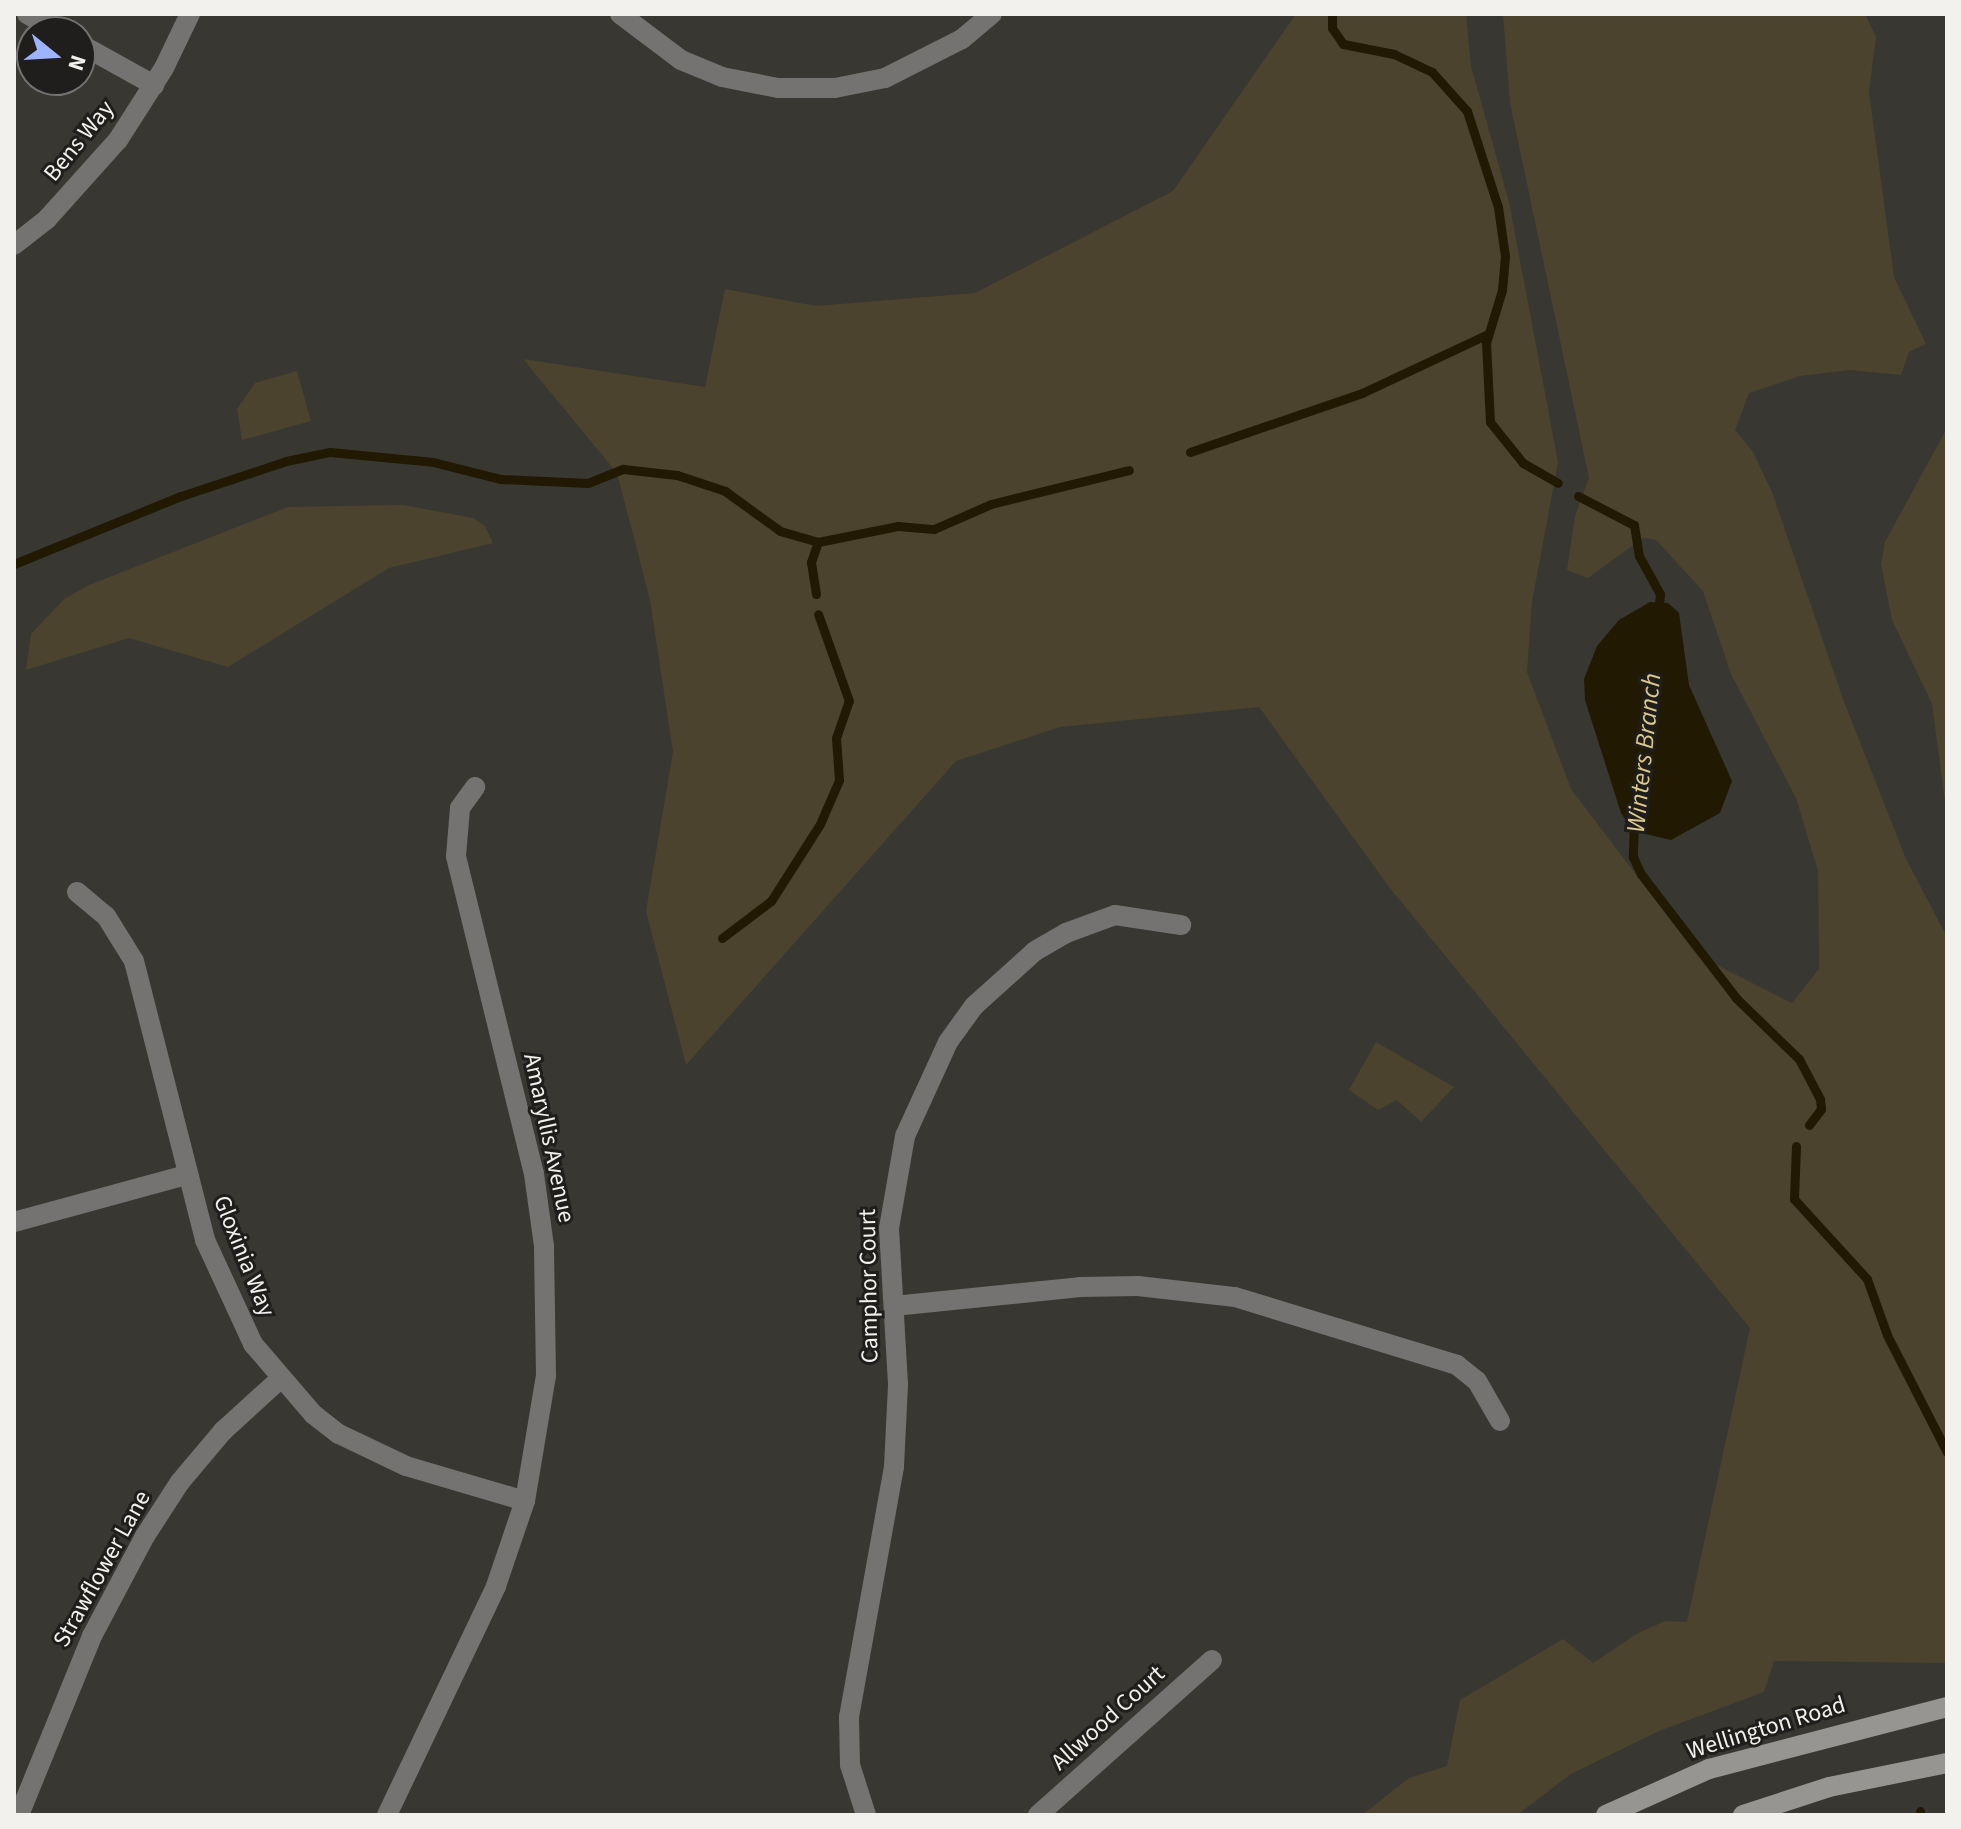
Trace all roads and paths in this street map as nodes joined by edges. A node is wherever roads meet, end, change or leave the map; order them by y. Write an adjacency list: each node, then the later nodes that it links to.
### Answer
1 (190, 14): 5 (street, Bens Way)
2 (620, 14): 3 (street)
3 (992, 14)
4 (96, 53): 5 (street)
5 (154, 85): 6 (street, Bens Way)
6 (14, 245)
7 (475, 787): 15 (street, Amaryllis Avenue)
8 (77, 892): 10 (street, Gloxinia Way)
9 (1181, 925): 12 (street, Camphor Court)
10 (186, 1175): 11 (street); 13 (street, Gloxinia Way)
11 (14, 1222)
12 (894, 1306): 14 (street); 21 (street, Camphor Court)
13 (280, 1379): 15 (street, Gloxinia Way); 19 (street, Strawflower Lane)
14 (1500, 1421)
15 (525, 1501): 20 (street, Amaryllis Avenue)
16 (1212, 1660): 22 (street, Allwood Court)
17 (1947, 1707): 23 (main road, Wellington Road)
18 (1947, 1763): 24 (main road)
19 (19, 1815)
20 (387, 1815)
21 (866, 1815)
22 (1038, 1815)
23 (1606, 1815)
24 (1743, 1815)

